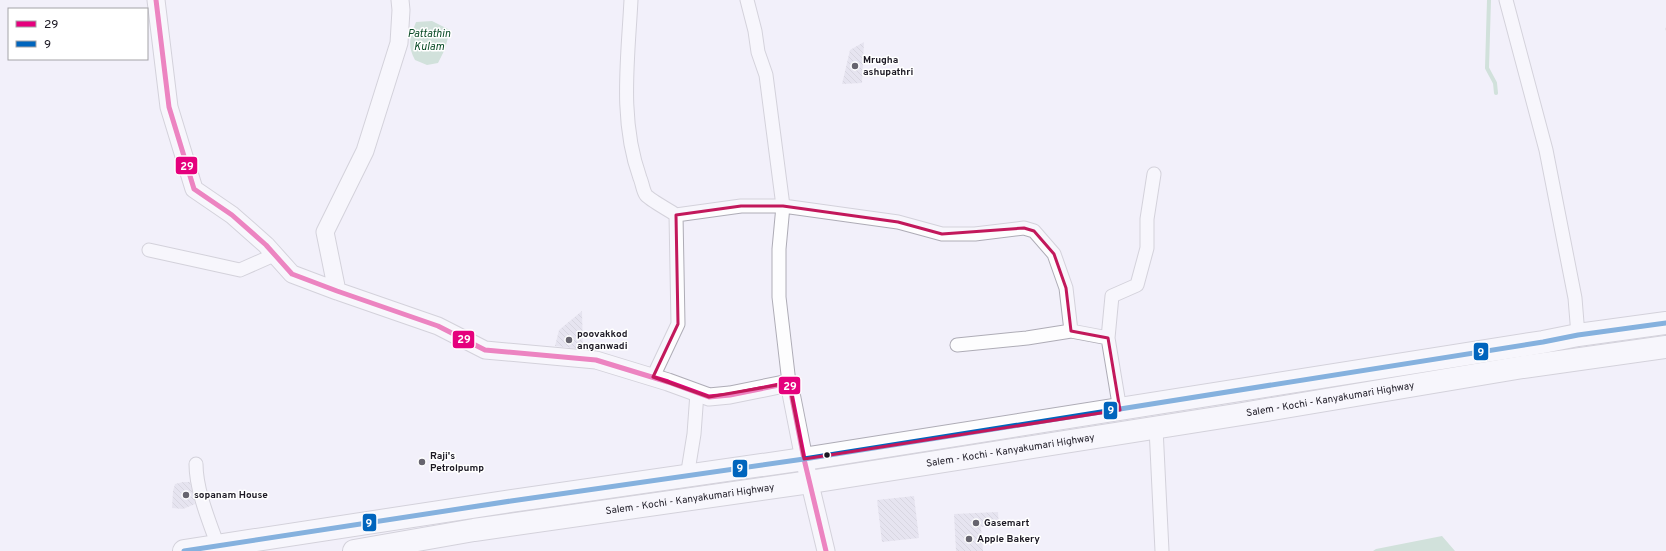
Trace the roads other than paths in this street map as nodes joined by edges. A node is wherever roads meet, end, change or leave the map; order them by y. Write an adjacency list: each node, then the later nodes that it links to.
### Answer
1 (156, 0): 10 (street)
2 (400, 0): 11 (street)
3 (631, 0): 8 (street)
4 (747, 0): 7 (street)
5 (1506, 0): 14 (street)
6 (1154, 174): 15 (street)
7 (783, 206): 8 (street); 13 (street); 19 (street)
8 (676, 216): 18 (street)
9 (149, 250): 10 (street)
10 (274, 255): 11 (street)
11 (337, 292): 18 (street)
12 (1666, 323): 14 (highway)
13 (1071, 331): 15 (street); 16 (street)
14 (1578, 335): 21 (highway)
15 (1108, 338): 21 (street)
16 (957, 345)
17 (1666, 347): 22 (highway, Salem - Kochi - Kanyakumari Highway)
18 (653, 377): 20 (street)
19 (789, 383): 20 (street); 23 (street)
20 (697, 393): 25 (street)
21 (1120, 410): 23 (highway)
22 (1156, 428): 26 (highway, Salem - Kochi - Kanyakumari Highway); 31 (street)
23 (804, 460): 25 (highway); 26 (street)
24 (196, 464): 27 (street)
25 (687, 477): 27 (highway)
26 (810, 482): 29 (highway, Salem - Kochi - Kanyakumari Highway); 30 (street)
27 (218, 546): 28 (highway)
28 (184, 551)
29 (354, 551)
30 (826, 551)
31 (1162, 551)

